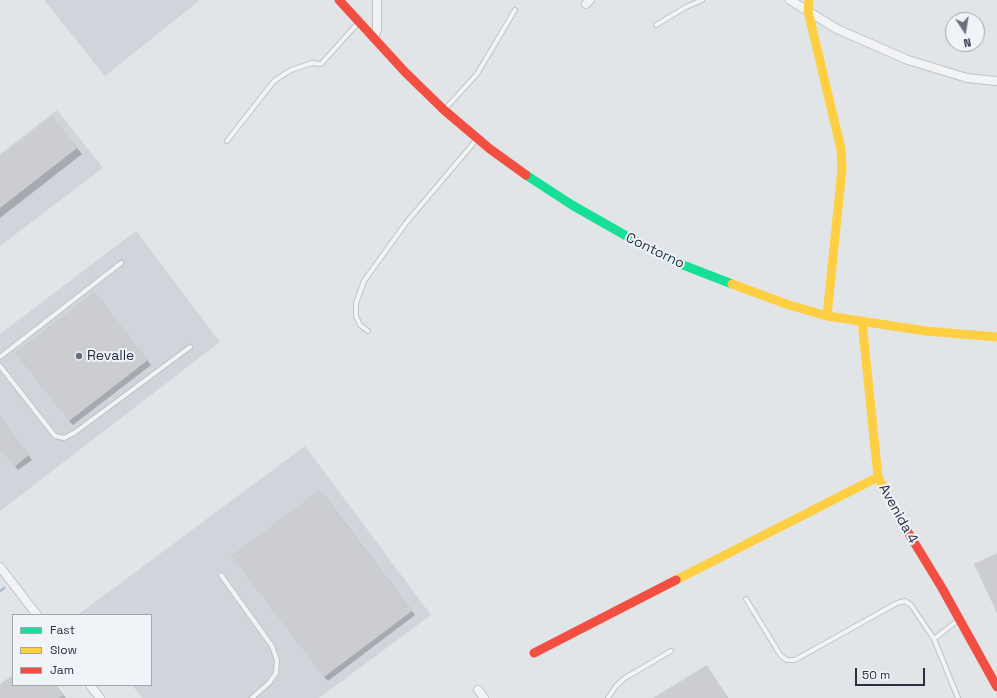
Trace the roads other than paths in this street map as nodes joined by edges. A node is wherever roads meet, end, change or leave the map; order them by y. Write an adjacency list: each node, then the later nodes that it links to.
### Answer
1 (339, 0): 8 (street, Contorno)
2 (377, 0): 10 (street)
3 (702, 0): 9 (lane)
4 (790, 0): 7 (street)
5 (809, 0): 7 (street)
6 (515, 10): 12 (lane)
7 (808, 11): 11 (street); 16 (street)
8 (360, 21): 10 (street, Contorno); 14 (lane)
9 (656, 25)
10 (374, 38): 12 (street, Contorno)
11 (997, 80)
12 (444, 110): 13 (street, Contorno)
13 (477, 139): 16 (street, Contorno); 18 (lane)
14 (227, 141)
15 (121, 263): 21 (lane)
16 (827, 316): 17 (street, Contorno)
17 (862, 321): 19 (street, Contorno); 23 (street, Avenida 4)
18 (368, 331)
19 (997, 337)
20 (190, 347): 22 (lane)
21 (0, 357)
22 (0, 366)
23 (878, 477): 28 (street, Avenida 4); 31 (street)
24 (2, 573): 27 (street)
25 (221, 575): 36 (lane)
26 (746, 599): 29 (lane)
27 (36, 614)
28 (959, 619): 29 (lane); 33 (street, Avenida 4)
29 (934, 639): 39 (lane)
30 (671, 651): 38 (lane)
31 (534, 653)
32 (91, 686): 35 (street)
33 (997, 687)
34 (478, 690): 37 (street)
35 (100, 698)
36 (252, 698)
37 (484, 698)
38 (608, 698)
39 (958, 698)

